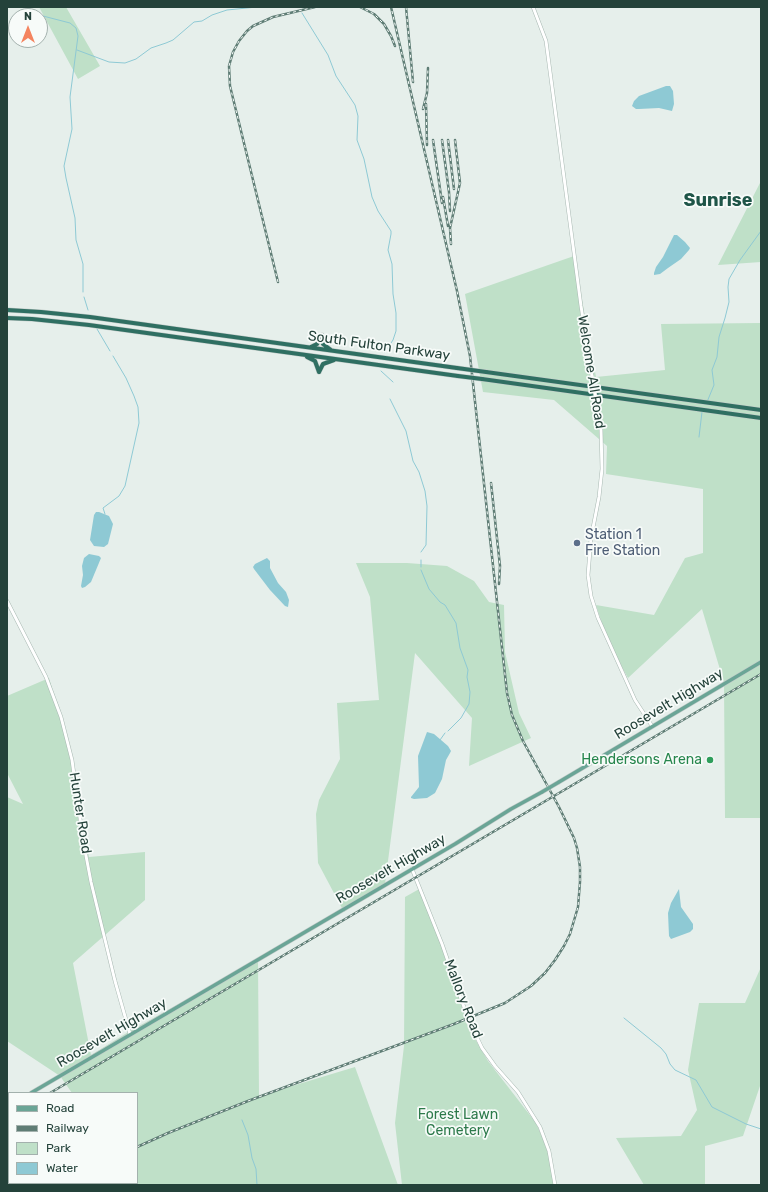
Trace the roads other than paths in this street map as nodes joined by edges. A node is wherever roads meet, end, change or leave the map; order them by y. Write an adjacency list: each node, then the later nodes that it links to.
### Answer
1 (533, 7): 12 (street, Welcome All Road, bridge)
2 (7, 310): 4 (highway, South Fulton Parkway)
3 (7, 318): 6 (highway, South Fulton Parkway)
4 (308, 348): 5 (highway, South Fulton Parkway); 5 (highway)
5 (333, 351): 8 (highway, South Fulton Parkway, bridge)
6 (295, 353): 7 (highway, South Fulton Parkway); 7 (highway)
7 (342, 360): 9 (highway, South Fulton Parkway, bridge)
8 (761, 410)
9 (761, 419)
10 (7, 601): 14 (street, Hunter Road)
11 (761, 662): 12 (main road, Roosevelt Highway)
12 (652, 726): 13 (main road, Roosevelt Highway, bridge)
13 (412, 868): 14 (main road, Roosevelt Highway); 16 (street, Mallory Road, bridge)
14 (130, 1034): 15 (main road, Roosevelt Highway)
15 (33, 1092)
16 (555, 1185)

